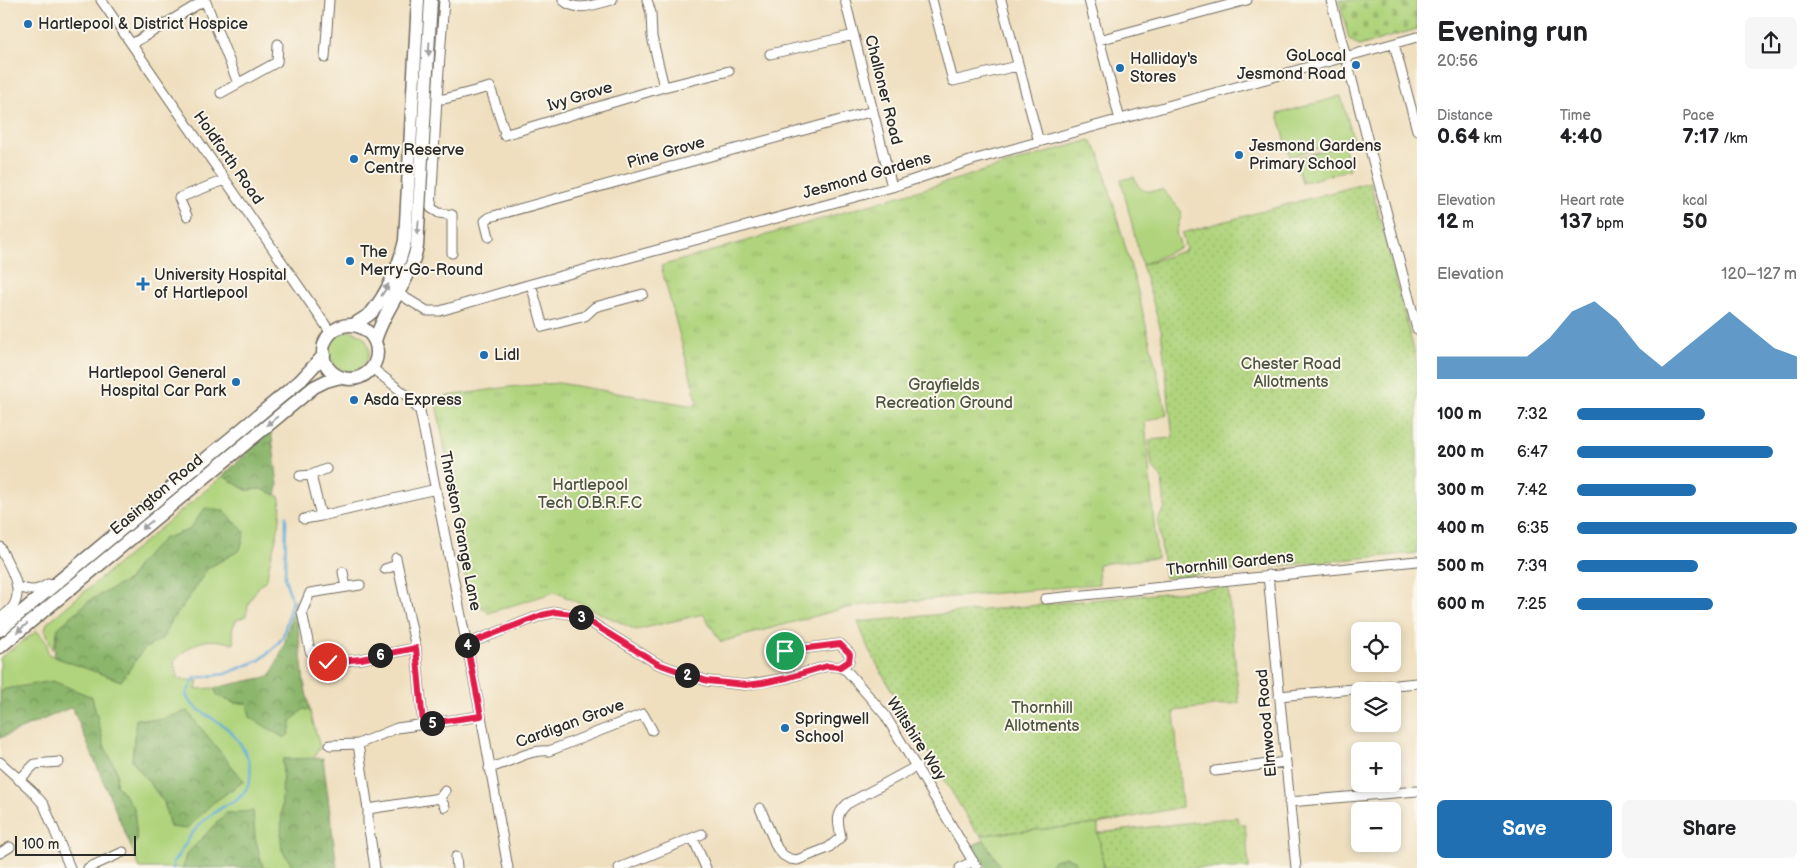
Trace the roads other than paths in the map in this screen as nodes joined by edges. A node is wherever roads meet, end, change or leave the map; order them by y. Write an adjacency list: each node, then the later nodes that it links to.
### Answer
1 (102, 0): 19 (street, Holdforth Road)
2 (205, 0): 19 (street); 27 (street)
3 (329, 0): 24 (street)
4 (418, 0): 32 (highway)
5 (431, 0): 33 (highway, one-way to 33)
6 (444, 0): 30 (street)
7 (563, 0): 8 (street)
8 (612, 0)
9 (647, 0): 28 (street)
10 (845, 0): 16 (street, Challoner Road)
11 (932, 0): 25 (street)
12 (1001, 0): 25 (street)
13 (1089, 0): 18 (street)
14 (1247, 0): 18 (street)
15 (1331, 0): 23 (street)
16 (854, 35): 22 (street); 31 (street, Challoner Road)
17 (1417, 37): 21 (street, Jesmond Gardens)
18 (1099, 40): 34 (street)
19 (132, 44): 37 (street, Holdforth Road)
20 (278, 44): 27 (street)
21 (1394, 44): 23 (street, Jesmond Gardens); 35 (street)
22 (770, 54)
23 (1346, 57): 34 (street, Jesmond Gardens); 48 (street)
24 (325, 58)
25 (1018, 66): 36 (street)
26 (729, 71): 28 (street, Ivy Grove)
27 (238, 83): 29 (street)
28 (664, 87): 30 (street, Ivy Grove)
29 (221, 93)
30 (436, 98): 39 (street)
31 (873, 111): 38 (street, Challoner Road); 42 (street, Pine Grove)
32 (411, 119): 33 (highway); 40 (highway)
33 (425, 120): 39 (highway)
34 (1120, 120): 36 (street, Jesmond Gardens)
35 (1417, 130)
36 (1039, 142): 38 (street, Jesmond Gardens)
37 (224, 180): 41 (street); 49 (street, Holdforth Road)
38 (892, 187): 44 (street, Jesmond Gardens)
39 (426, 202): 40 (street); 43 (street); 45 (highway, one-way to 45)
40 (406, 204): 47 (highway, one-way to 40)
41 (187, 216)
42 (489, 237)
43 (452, 253)
44 (532, 284): 45 (street, Jesmond Gardens); 46 (street)
45 (399, 294): 50 (highway)
46 (643, 294)
47 (353, 325): 49 (highway); 50 (highway)
48 (1417, 328)
49 (331, 333): 51 (highway, Easington Road)
50 (375, 341): 52 (highway)
51 (324, 355): 53 (highway); 66 (highway, Easington Road)
52 (372, 368): 53 (highway, Easington Road); 57 (street, Throston Grange Lane)
53 (340, 377): 74 (highway, Easington Road, one-way to 74)
54 (326, 469): 55 (street)
55 (310, 475): 56 (street); 58 (street)
56 (300, 476)
57 (436, 489): 58 (street); 73 (street, Throston Grange Lane)
58 (321, 516): 59 (street)
59 (304, 519)
60 (0, 547): 62 (street)
61 (1417, 561): 65 (street, Thornhill Gardens)
62 (4, 564): 68 (street)
63 (386, 569): 75 (street)
64 (343, 572): 69 (street)
65 (1268, 575): 70 (street, Thornhill Gardens); 79 (street, Elmwood Road)
66 (66, 576): 68 (street); 72 (highway, Easington Road)
67 (360, 585): 69 (street)
68 (18, 587): 71 (street)
69 (346, 587): 75 (street)
70 (1045, 599)
71 (0, 618)
72 (0, 630)
73 (467, 644): 77 (street); 80 (street, Throston Grange Lane)
74 (0, 647)
75 (416, 648): 81 (street)
76 (785, 651): 77 (street)
77 (840, 667): 88 (street, Wiltshire Way)
78 (1417, 683): 79 (street)
79 (1279, 696): 87 (street, Elmwood Road)
80 (481, 716): 81 (street); 89 (street, Throston Grange Lane)
81 (423, 724): 83 (street)
82 (652, 730): 89 (street, Cardigan Grove)
83 (358, 744): 84 (street); 96 (street)
84 (330, 745)
85 (0, 762): 91 (street)
86 (59, 762): 91 (street)
87 (1285, 762): 90 (street); 93 (street, Elmwood Road)
88 (917, 766): 95 (street); 103 (street, Wiltshire Way)
89 (490, 768): 108 (street, Throston Grange Lane)
90 (1215, 771)
91 (19, 780): 104 (street)
92 (1417, 791): 93 (street)
93 (1289, 802): 112 (street, Elmwood Road)
94 (445, 807): 96 (street)
95 (760, 808)
96 (368, 809): 106 (street)
97 (702, 834): 98 (street)
98 (693, 838): 109 (street); 110 (street)
99 (10, 846): 101 (street)
100 (124, 852): 105 (street)
101 (0, 853)
102 (456, 857): 107 (street)
103 (975, 864): 111 (street)
104 (70, 868)
105 (88, 868)
106 (375, 868)
107 (457, 868)
108 (508, 868)
109 (619, 868)
110 (706, 868)
111 (960, 868)
112 (1296, 868)

